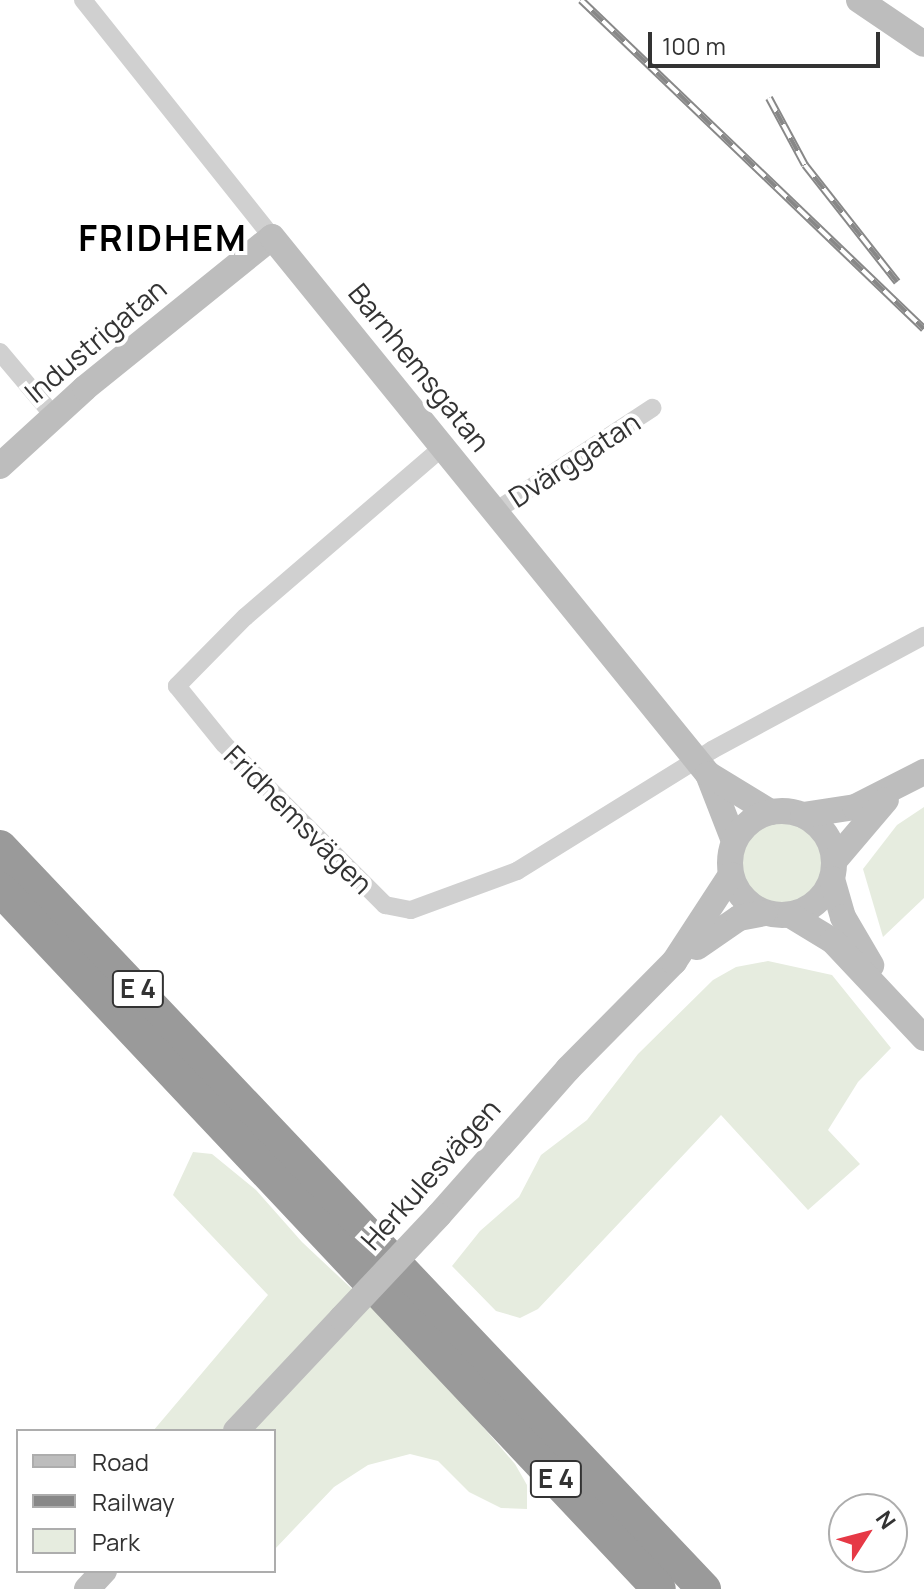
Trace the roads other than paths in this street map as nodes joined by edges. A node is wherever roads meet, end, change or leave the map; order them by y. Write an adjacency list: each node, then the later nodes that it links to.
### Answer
1 (83, 0): 4 (street, Barnhemsgatan)
2 (859, 0): 3 (street)
3 (924, 44)
4 (272, 237): 7 (street, Industrigatan); 8 (street, Barnhemsgatan)
5 (0, 352): 7 (street)
6 (652, 408): 10 (street, Dvärggatan)
7 (53, 415): 9 (street, Industrigatan)
8 (444, 446): 10 (street, Barnhemsgatan); 12 (street, Fridhemsvägen)
9 (0, 466)
10 (497, 510): 12 (street, Barnhemsgatan)
11 (924, 636): 12 (street, Fridhemsvägen)
12 (703, 767): 15 (street, Barnhemsgatan); 17 (street, Barnhemsgatan)
13 (924, 772): 14 (street)
14 (900, 788): 16 (street); 19 (street)
15 (770, 812): 16 (street); 17 (street)
16 (803, 815): 19 (street)
17 (734, 841): 20 (street)
18 (0, 847): 30 (highway, E 4)
19 (833, 870): 22 (street); 24 (street)
20 (731, 875): 22 (street); 23 (street, Herkulesvägen)
21 (0, 889): 29 (highway, E 4)
22 (777, 914): 23 (street, Herkulesvägen); 24 (street)
23 (674, 962): 26 (street, Herkulesvägen, bridge)
24 (890, 996): 25 (street)
25 (924, 1038)
26 (238, 1429)
27 (102, 1573): 28 (street)
28 (87, 1589)
29 (659, 1589)
30 (704, 1589)

